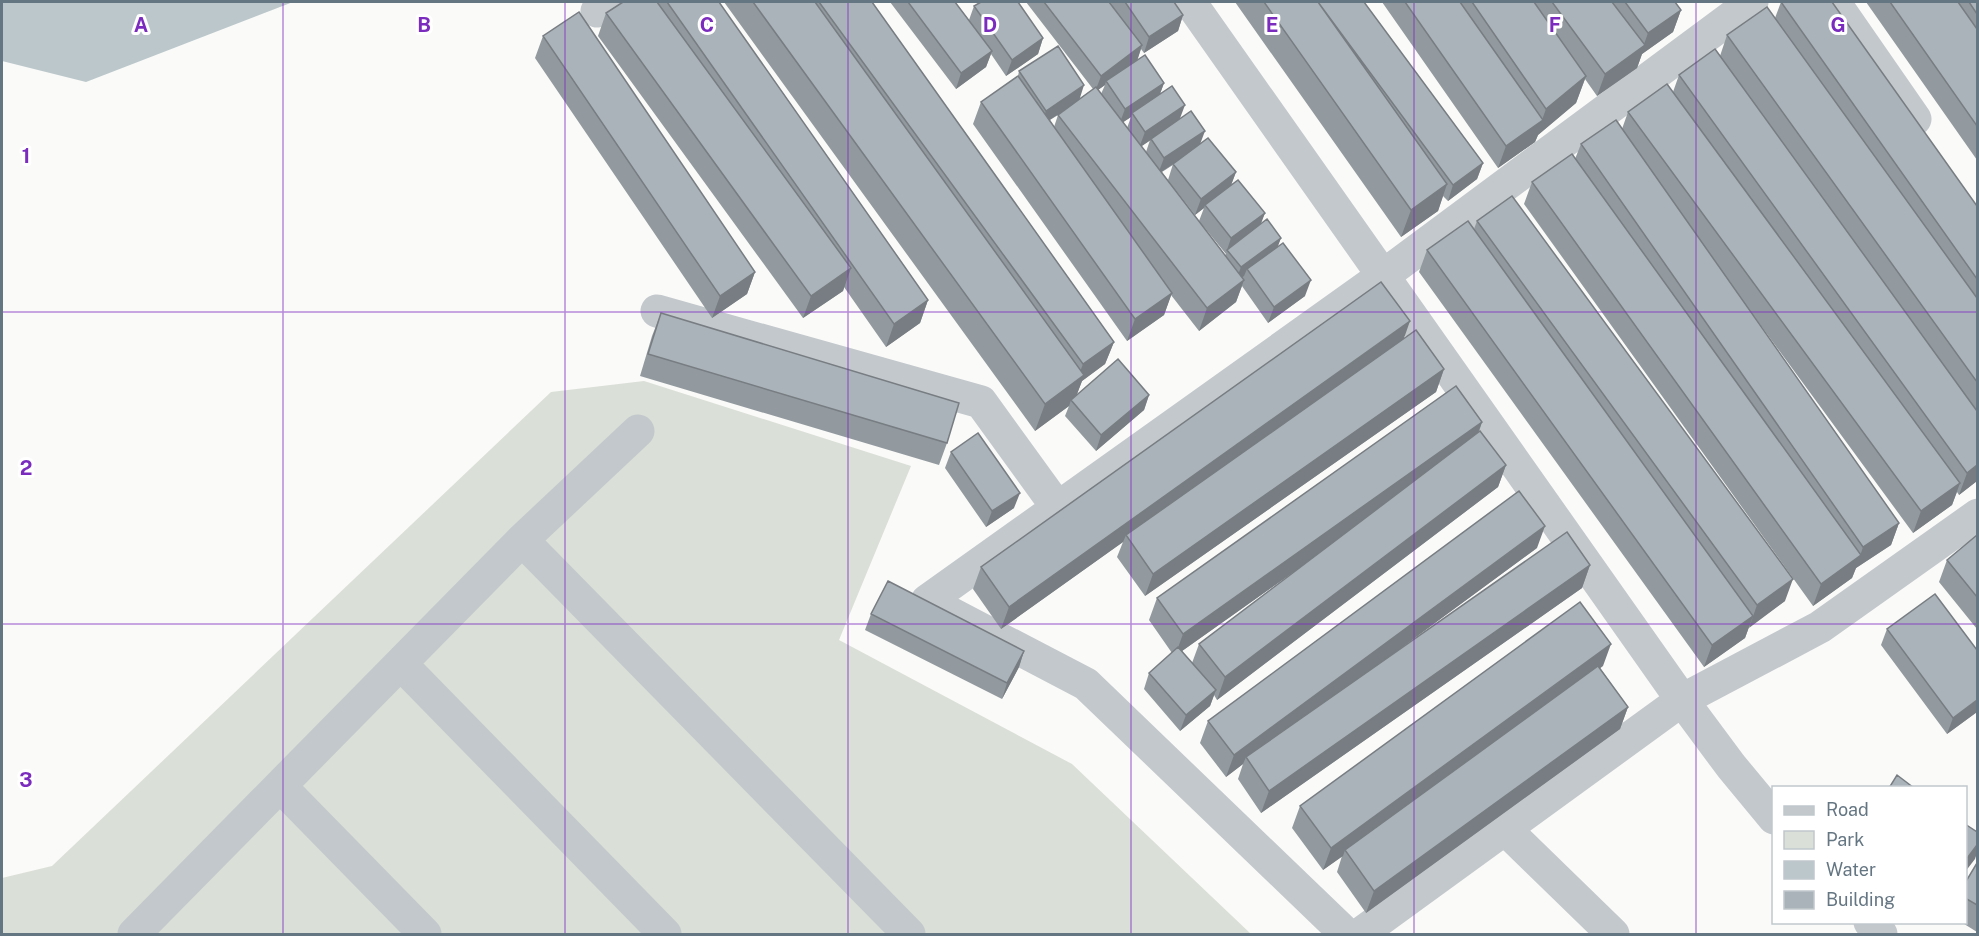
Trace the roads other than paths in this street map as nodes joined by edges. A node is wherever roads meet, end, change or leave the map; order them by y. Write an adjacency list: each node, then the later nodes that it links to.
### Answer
1 (1190, 2): 5 (street)
2 (1752, 2): 5 (street)
3 (1834, 2): 4 (street)
4 (1932, 144)
5 (1384, 275): 8 (street); 12 (street)
6 (657, 311): 8 (street)
7 (638, 431): 10 (street)
8 (1057, 507): 20 (street)
9 (1977, 514): 12 (street)
10 (522, 540): 11 (street); 19 (street)
11 (401, 664): 13 (street); 18 (street)
12 (1682, 700): 14 (street); 15 (street)
13 (281, 787): 16 (street); 17 (street)
14 (1772, 817)
15 (1504, 828): 21 (street); 22 (street)
16 (139, 933)
17 (425, 934)
18 (665, 934)
19 (909, 934)
20 (1346, 934)
21 (1360, 934)
22 (1613, 934)

